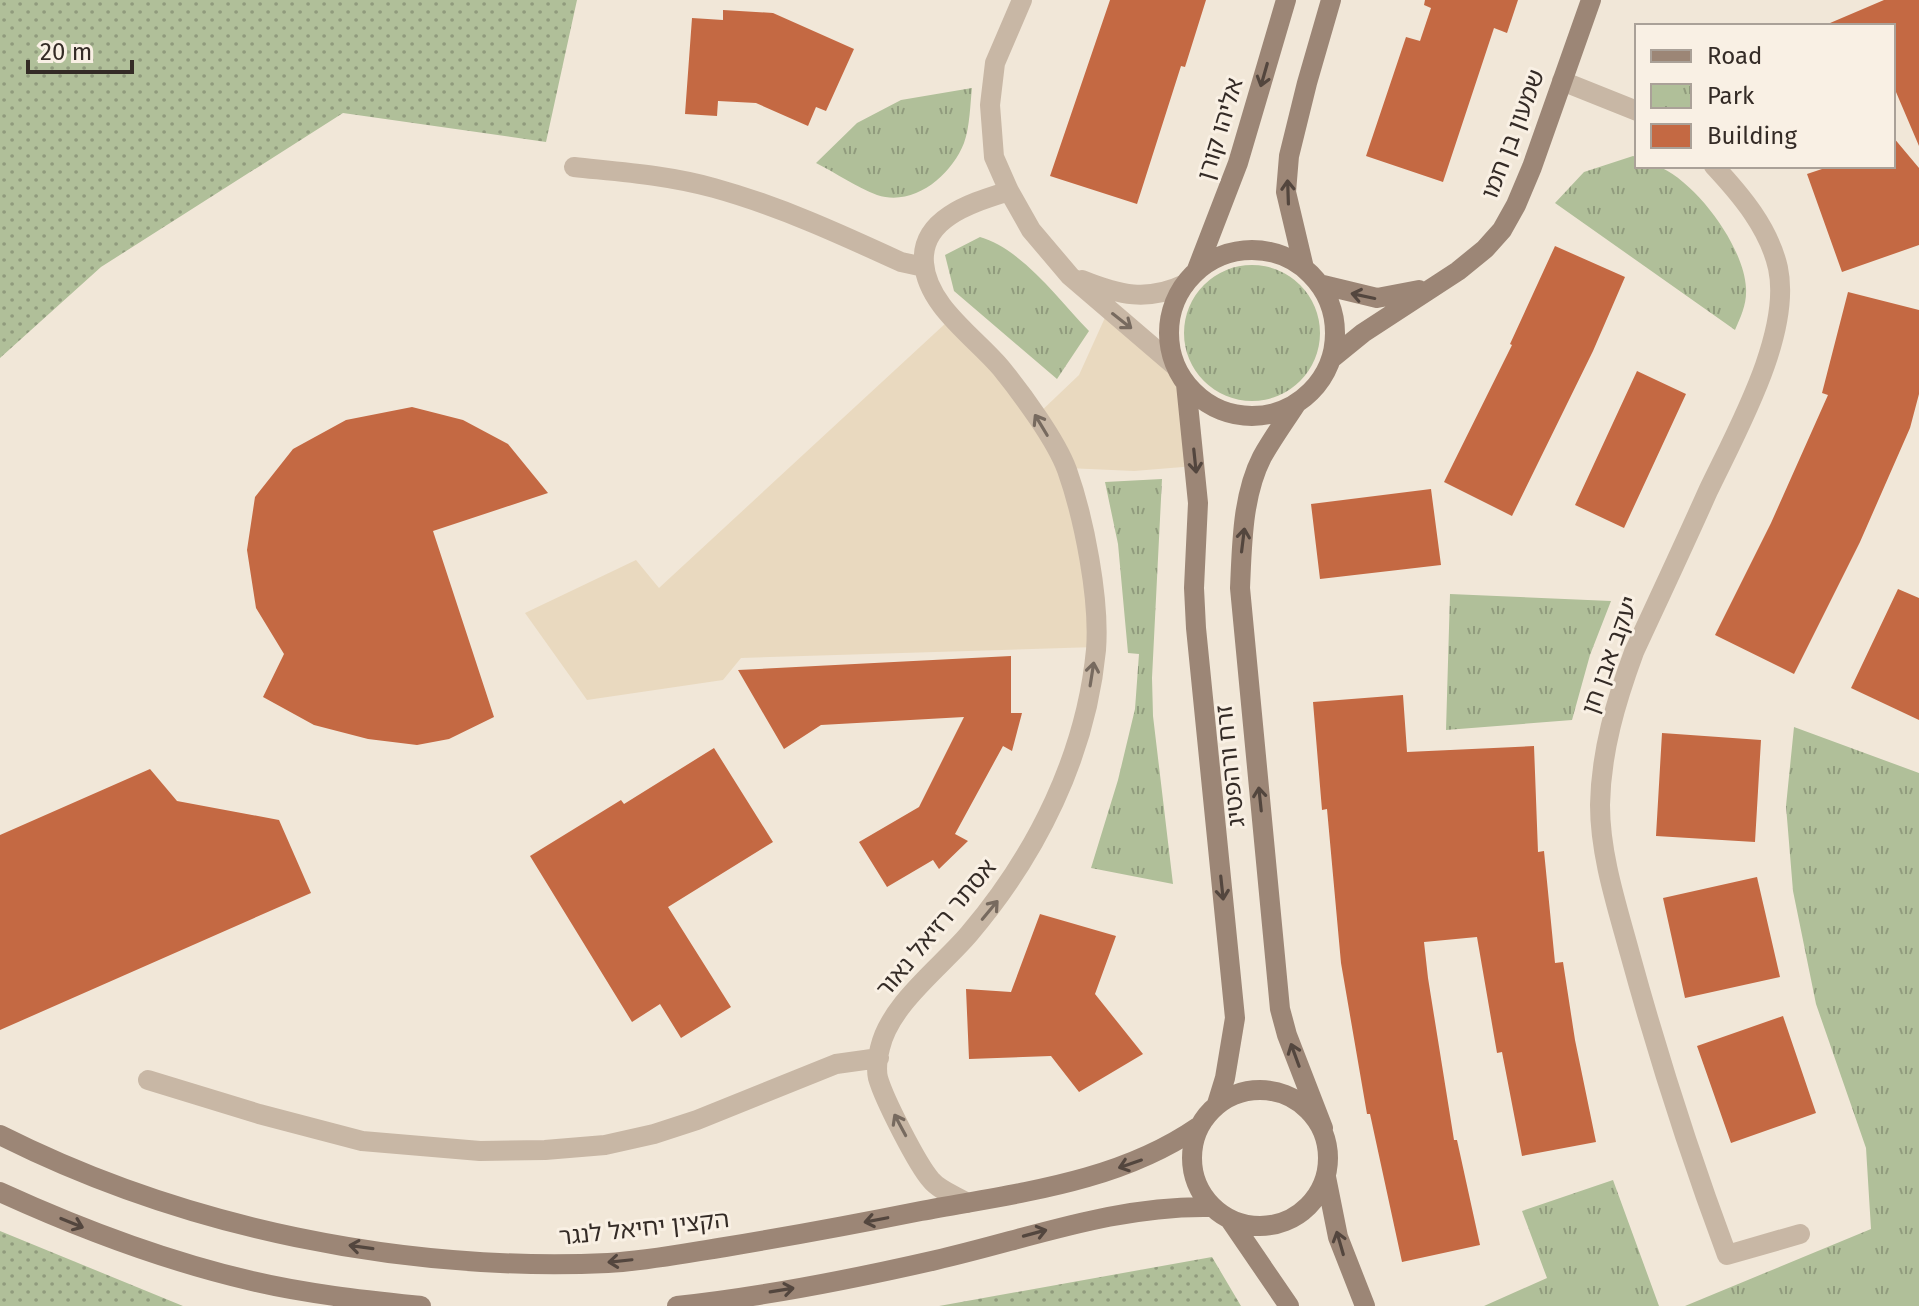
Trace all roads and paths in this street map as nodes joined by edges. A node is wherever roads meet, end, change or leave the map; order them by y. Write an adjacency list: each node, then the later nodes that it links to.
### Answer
1 (1022, 0): 9 (street)
2 (1286, 0): 14 (street, אליהו קורן, one-way to 14)
3 (1331, 0): 11 (street, one-way to 3)
4 (1591, 0): 5 (street, שמעון בן חמו)
5 (1562, 81): 6 (street); 12 (street, שמעון בן חמו)
6 (1635, 110)
7 (574, 167): 10 (street)
8 (1716, 168): 30 (street, יעקב אבן חן)
9 (1009, 191): 10 (street); 13 (street)
10 (924, 267): 19 (street, אסתר רזיאל נאור, one-way to 10)
11 (1304, 268): 14 (street); 15 (street)
12 (1458, 271): 15 (street, שמעון בן חמו, one-way to 15); 16 (street, שמעון בן חמו)
13 (1070, 276): 14 (street); 17 (street, one-way to 17)
14 (1190, 278): 17 (street)
15 (1319, 284): 16 (street)
16 (1331, 359): 18 (street)
17 (1180, 375): 18 (street); 21 (street, זרח ורהפטיג, one-way to 21)
18 (1296, 404): 23 (street, זרח ורהפטיג, one-way to 18)
19 (879, 1058): 20 (street); 27 (street, אסתר רזיאל נאור, one-way to 19)
20 (148, 1080)
21 (1217, 1104): 22 (street); 23 (street)
22 (1198, 1127): 27 (street, הקצין יחיאל לנגר, one-way to 27); 28 (street)
23 (1323, 1128): 25 (street)
24 (0, 1135): 27 (street, הקצין יחיאל לנגר, one-way to 24)
25 (1326, 1177): 29 (street); 34 (street, one-way to 25)
26 (0, 1192): 31 (street, one-way to 31)
27 (967, 1203)
28 (1211, 1207): 29 (street); 32 (street, one-way to 28)
29 (1231, 1221): 33 (street)
30 (1800, 1234)
31 (421, 1306)
32 (677, 1306)
33 (1289, 1306)
34 (1365, 1306)

